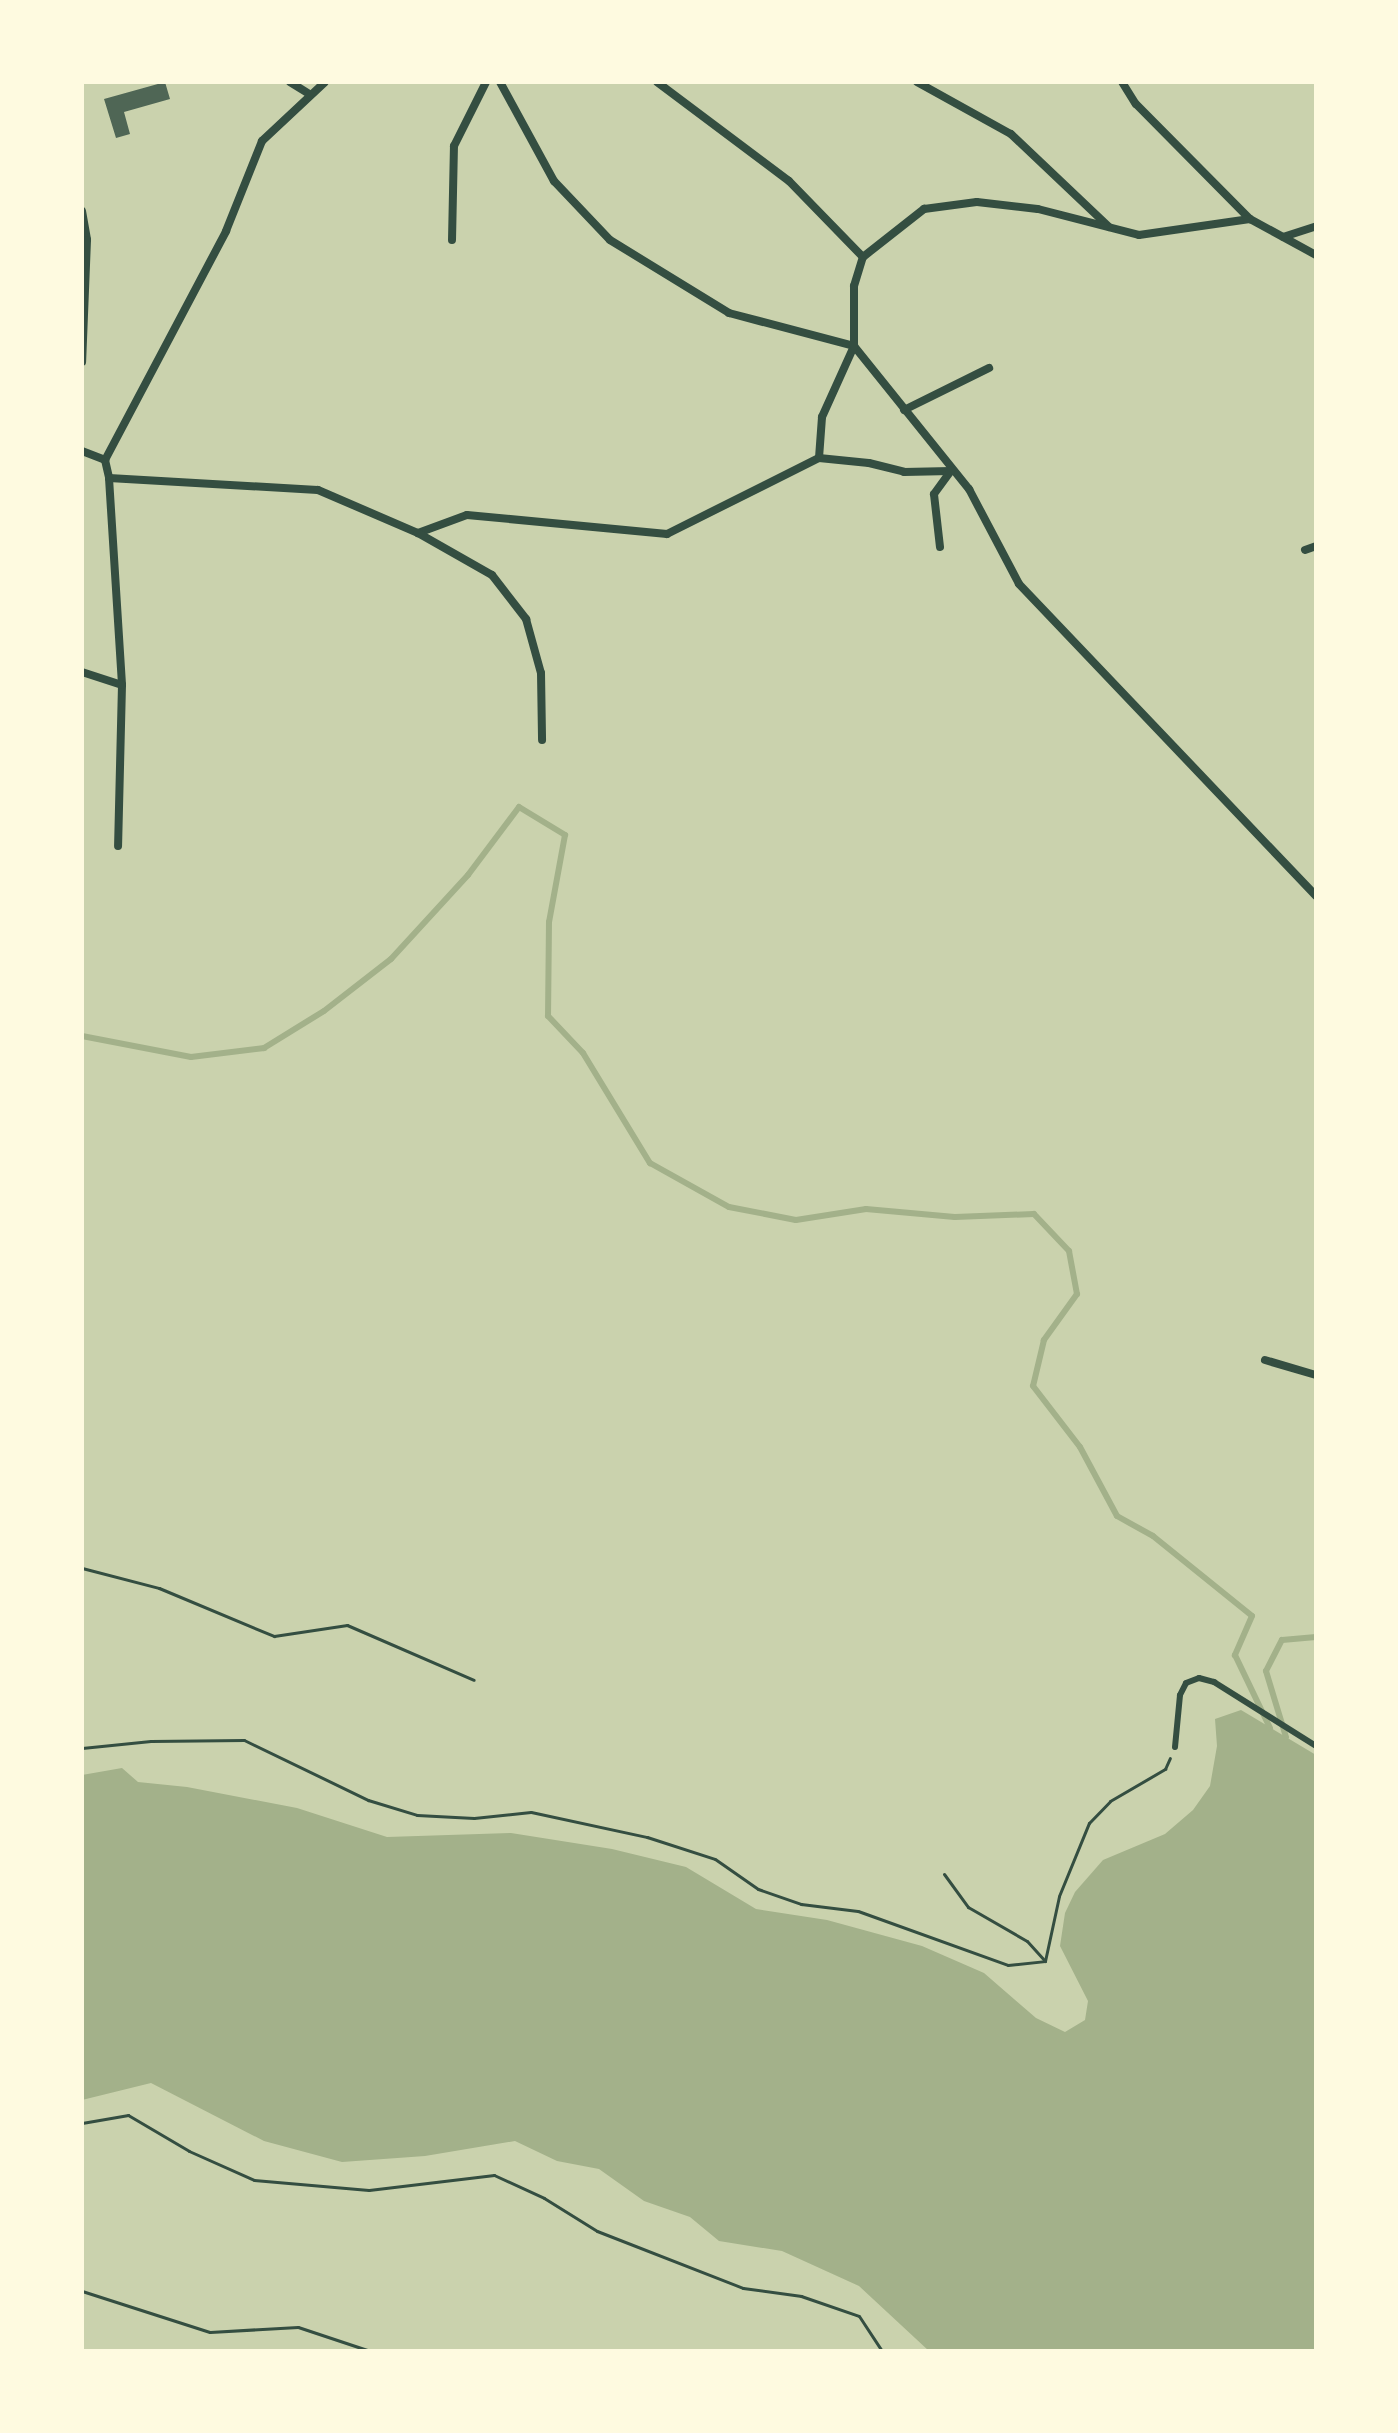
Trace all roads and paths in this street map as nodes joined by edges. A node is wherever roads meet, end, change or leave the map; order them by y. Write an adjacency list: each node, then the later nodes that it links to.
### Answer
1 (290, 82): 8 (street)
2 (325, 82): 8 (street)
3 (486, 82): 14 (street)
4 (500, 82): 17 (street)
5 (657, 82): 16 (street)
6 (917, 82): 12 (street)
7 (1122, 82): 10 (street)
8 (309, 94): 23 (street)
9 (82, 211): 18 (street)
10 (1250, 219): 12 (street); 13 (street)
11 (1316, 226): 13 (street)
12 (1113, 230): 16 (street)
13 (1283, 237): 15 (street)
14 (452, 240)
15 (1316, 255)
16 (863, 257): 17 (street)
17 (854, 346): 20 (street); 22 (street)
18 (82, 362)
19 (989, 368): 20 (street)
20 (904, 410): 24 (street)
21 (82, 451): 23 (street)
22 (819, 458): 24 (street); 26 (street)
23 (105, 460): 25 (street)
24 (951, 471): 28 (street); 34 (street)
25 (109, 478): 26 (street); 31 (street)
26 (418, 533): 32 (street)
27 (1316, 546): 29 (street)
28 (940, 547)
29 (1305, 550)
30 (82, 672): 31 (street)
31 (122, 685): 33 (street)
32 (542, 740)
33 (118, 846)
34 (1316, 896)
35 (1265, 1360): 36 (street)
36 (1316, 1375)
37 (82, 1568): 38 (path)
38 (474, 1680)
39 (1316, 1746): 40 (lane)
40 (1175, 1747): 43 (path)
41 (82, 1748): 43 (path)
42 (944, 1874): 43 (path)
43 (1045, 1961)
44 (82, 2123): 47 (path)
45 (82, 2291): 46 (path)
46 (370, 2351)
47 (882, 2351)

